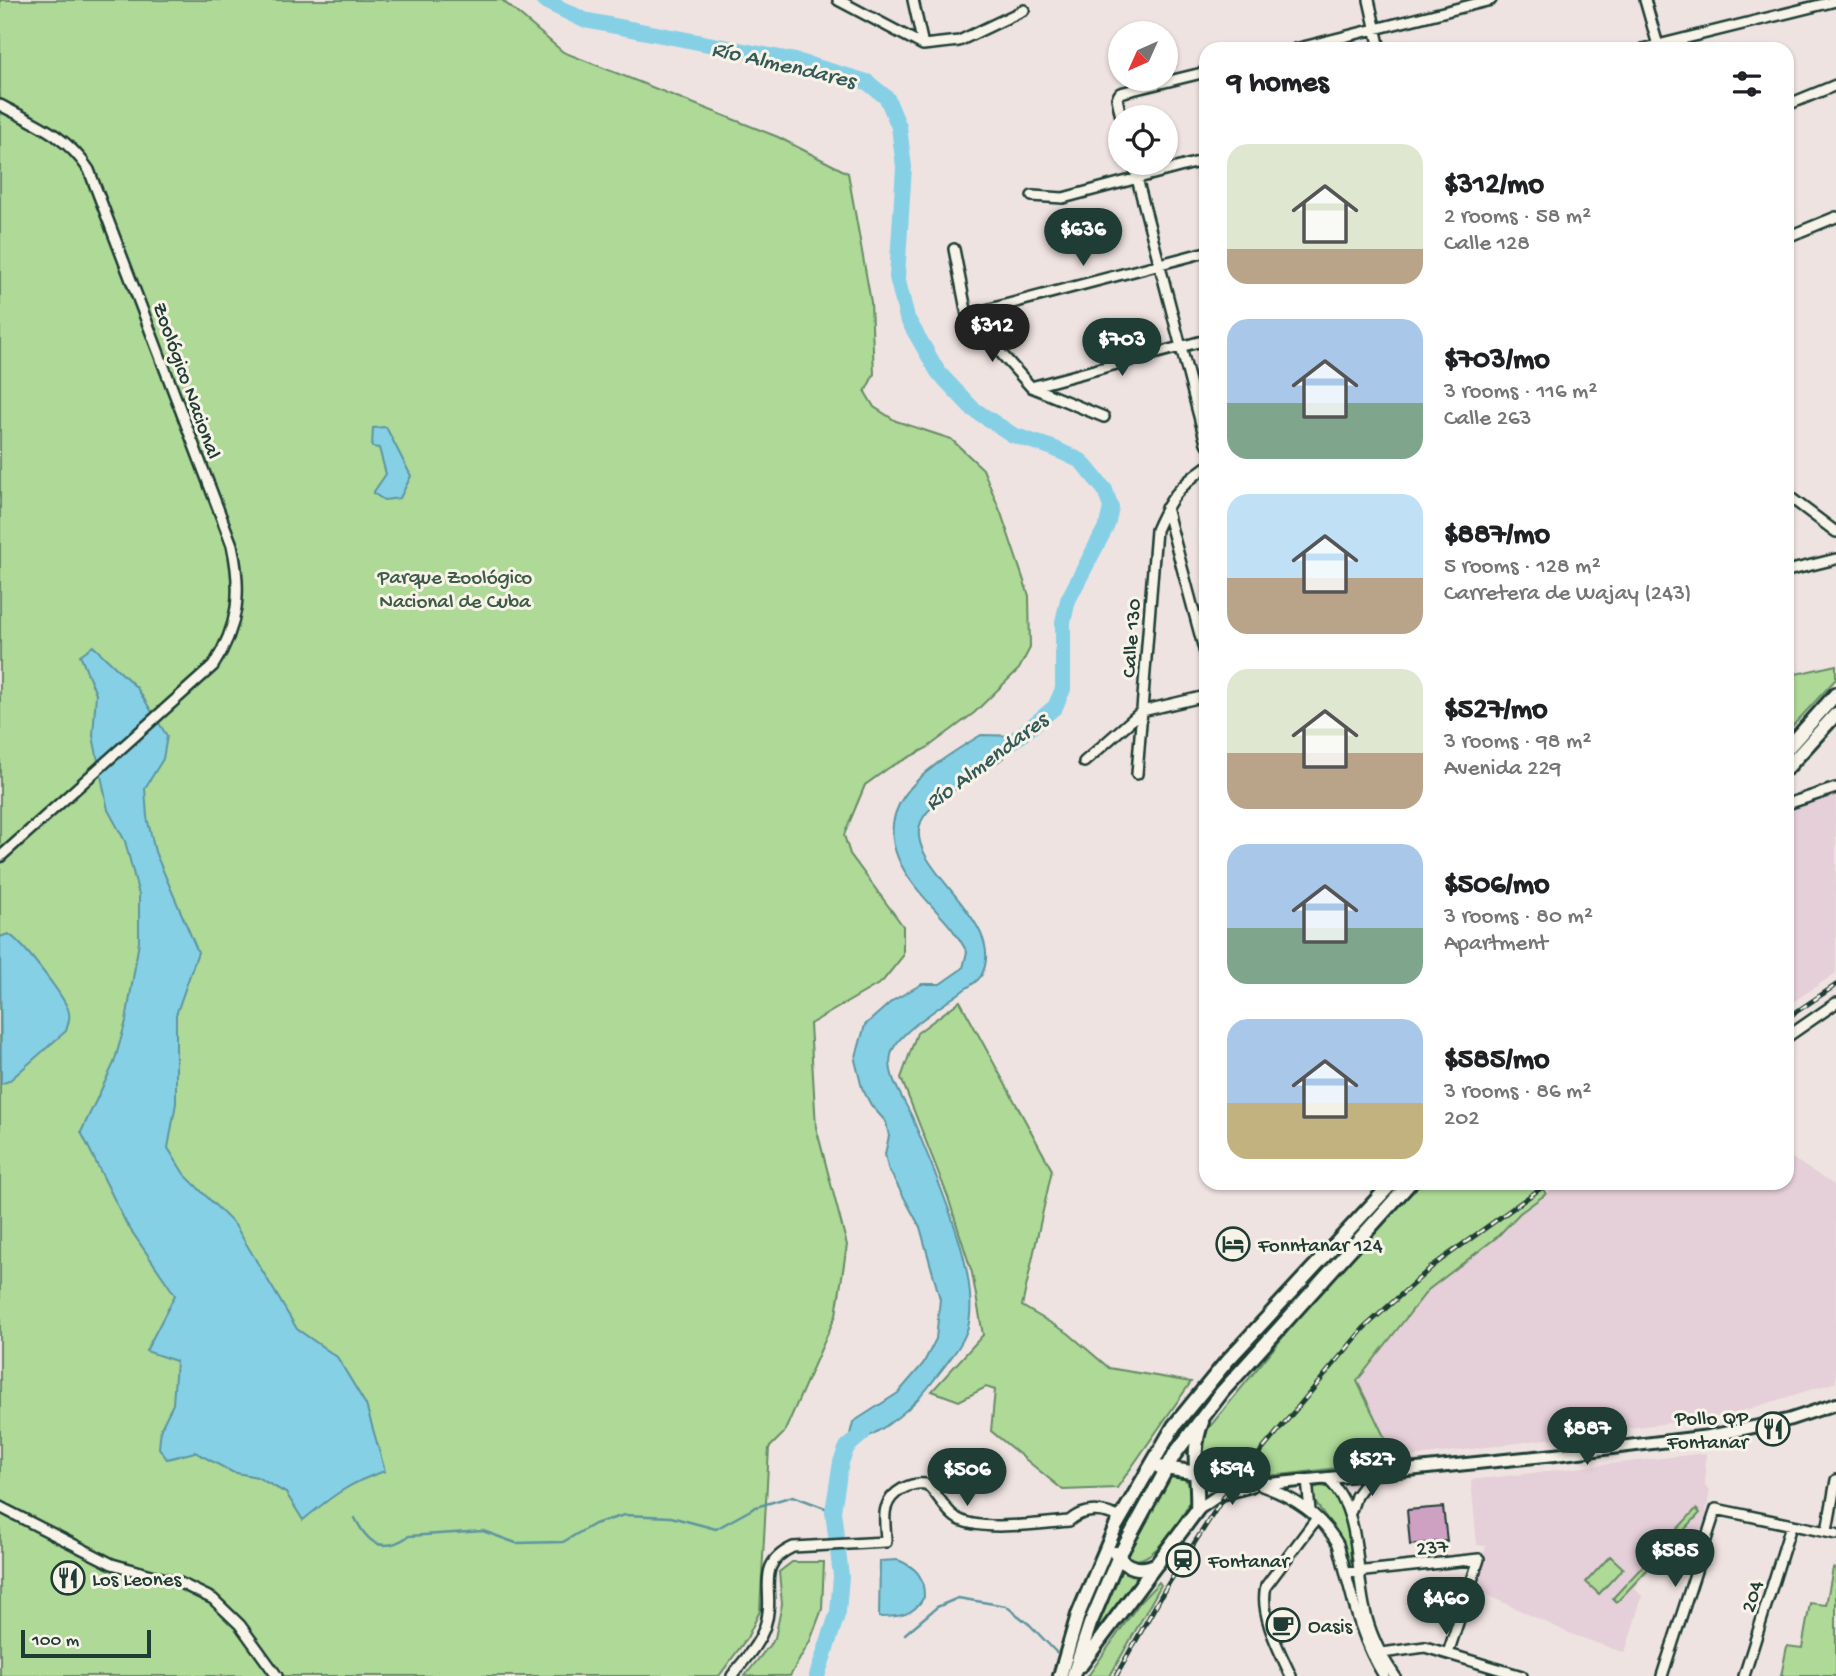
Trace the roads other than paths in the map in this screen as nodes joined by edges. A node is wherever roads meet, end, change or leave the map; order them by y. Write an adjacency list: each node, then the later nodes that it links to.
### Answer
1 (838, 0): 13 (street)
2 (913, 0): 13 (street)
3 (1368, 0): 8 (street)
4 (1490, 0): 8 (street)
5 (1645, 0): 11 (street)
6 (1836, 1): 12 (street)
7 (1024, 10): 13 (street)
8 (1376, 28): 9 (street); 10 (street)
9 (1322, 42)
10 (1379, 42)
11 (1657, 42)
12 (1677, 42)
13 (923, 45)
14 (1199, 74): 17 (street)
15 (1836, 85): 16 (street)
16 (1794, 102)
17 (1119, 105)
18 (0, 106): 51 (street, Zoológico Nacional)
19 (1199, 162): 21 (street)
20 (1136, 175): 21 (street)
21 (1137, 178): 22 (street); 27 (street)
22 (1031, 196)
23 (1836, 217): 24 (street)
24 (1794, 234)
25 (954, 249): 28 (street)
26 (1199, 254): 27 (street)
27 (1158, 264): 28 (street); 30 (street)
28 (967, 315): 31 (street)
29 (1199, 342): 30 (street)
30 (1180, 347): 31 (street); 33 (street)
31 (1031, 387): 32 (street)
32 (1104, 417)
33 (1199, 417)
34 (1199, 472): 36 (street, Calle 130)
35 (1794, 500): 37 (street)
36 (1166, 508): 40 (street); 43 (street, Calle 130)
37 (1836, 532)
38 (1836, 559): 39 (street)
39 (1794, 569)
40 (1199, 631)
41 (1836, 694): 45 (highway)
42 (1199, 698): 43 (street)
43 (1142, 710): 47 (street); 48 (street, Calle 130)
44 (1836, 714): 46 (highway)
45 (1794, 741)
46 (1794, 760)
47 (1084, 762)
48 (1138, 774)
49 (1836, 788): 50 (street)
50 (1794, 802)
51 (0, 857)
52 (1836, 1003): 53 (street)
53 (1794, 1032)
54 (1386, 1190): 59 (highway)
55 (1404, 1190): 57 (highway)
56 (1836, 1404): 60 (main road)
57 (1210, 1406): 58 (highway); 61 (highway)
58 (1167, 1466): 59 (highway); 61 (highway); 73 (highway)
59 (1146, 1472): 70 (highway)
60 (1373, 1472): 62 (main road); 68 (street)
61 (1197, 1473): 65 (main road); 67 (highway)
62 (1327, 1478): 63 (main road); 68 (street)
63 (1307, 1480): 65 (main road); 69 (street)
64 (1836, 1480): 72 (street)
65 (1257, 1484): 67 (main road); 69 (street)
66 (0, 1507): 80 (street)
67 (1197, 1510): 74 (highway)
68 (1350, 1513): 75 (street)
69 (1314, 1514): 76 (street); 84 (street)
70 (1118, 1523): 73 (highway); 81 (street); 82 (highway)
71 (1791, 1526): 72 (street); 88 (street); 89 (street, 204)
72 (1831, 1532)
73 (1118, 1558): 74 (highway); 83 (highway)
74 (1158, 1563): 83 (highway)
75 (1359, 1572): 76 (street, 237); 77 (street, 237); 78 (street)
76 (1346, 1573): 78 (street)
77 (1448, 1653): 78 (street); 79 (street)
78 (1375, 1654): 85 (street); 86 (street)
79 (1501, 1672): 87 (street)
80 (277, 1676)
81 (732, 1676)
82 (1060, 1676)
83 (1074, 1676)
84 (1291, 1676)
85 (1384, 1676)
86 (1395, 1676)
87 (1522, 1676)
88 (1662, 1676)
89 (1744, 1676)

